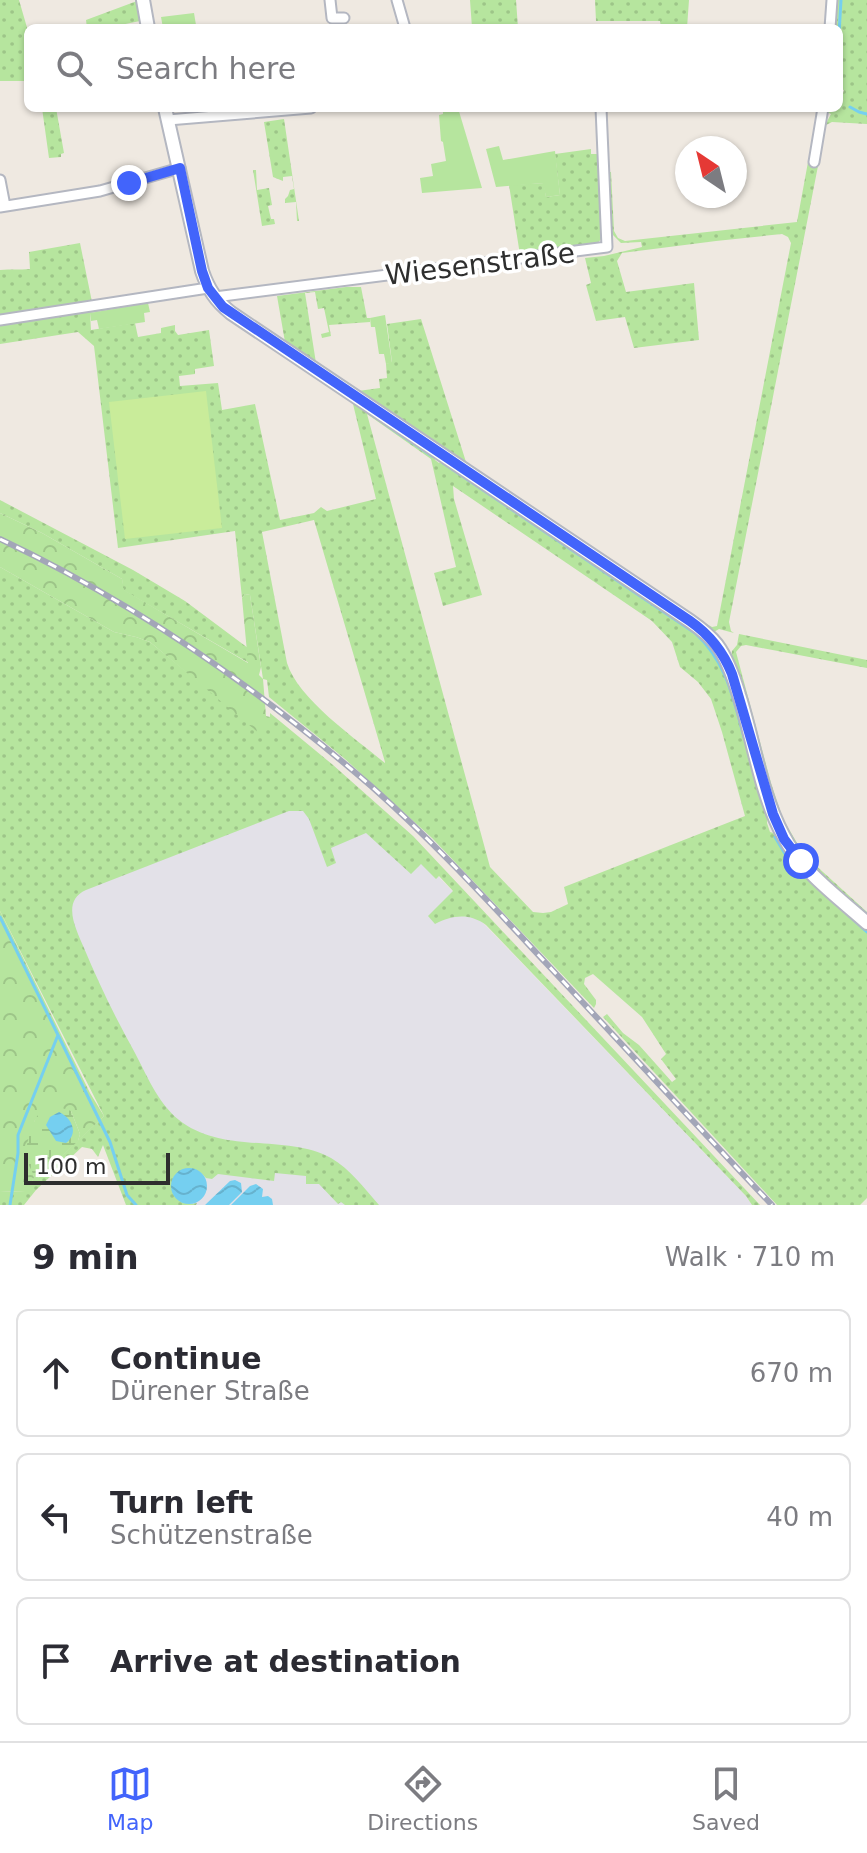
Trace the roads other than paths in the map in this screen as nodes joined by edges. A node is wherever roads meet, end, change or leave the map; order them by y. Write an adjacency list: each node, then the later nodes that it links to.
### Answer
1 (143, 0): 6 (street)
2 (330, 0): 5 (street)
3 (397, 0): 7 (street)
4 (832, 0): 8 (street)
5 (344, 18)
6 (147, 24)
7 (404, 24)
8 (830, 24)
9 (214, 112): 12 (street)
10 (601, 112): 17 (street, Wiesenstraße)
11 (822, 112): 13 (street)
12 (166, 114): 14 (street)
13 (814, 162)
14 (180, 168): 16 (street); 17 (street)
15 (0, 180): 16 (street)
16 (2, 207)
17 (211, 293): 18 (street); 19 (street)
18 (0, 320)
19 (867, 923)

